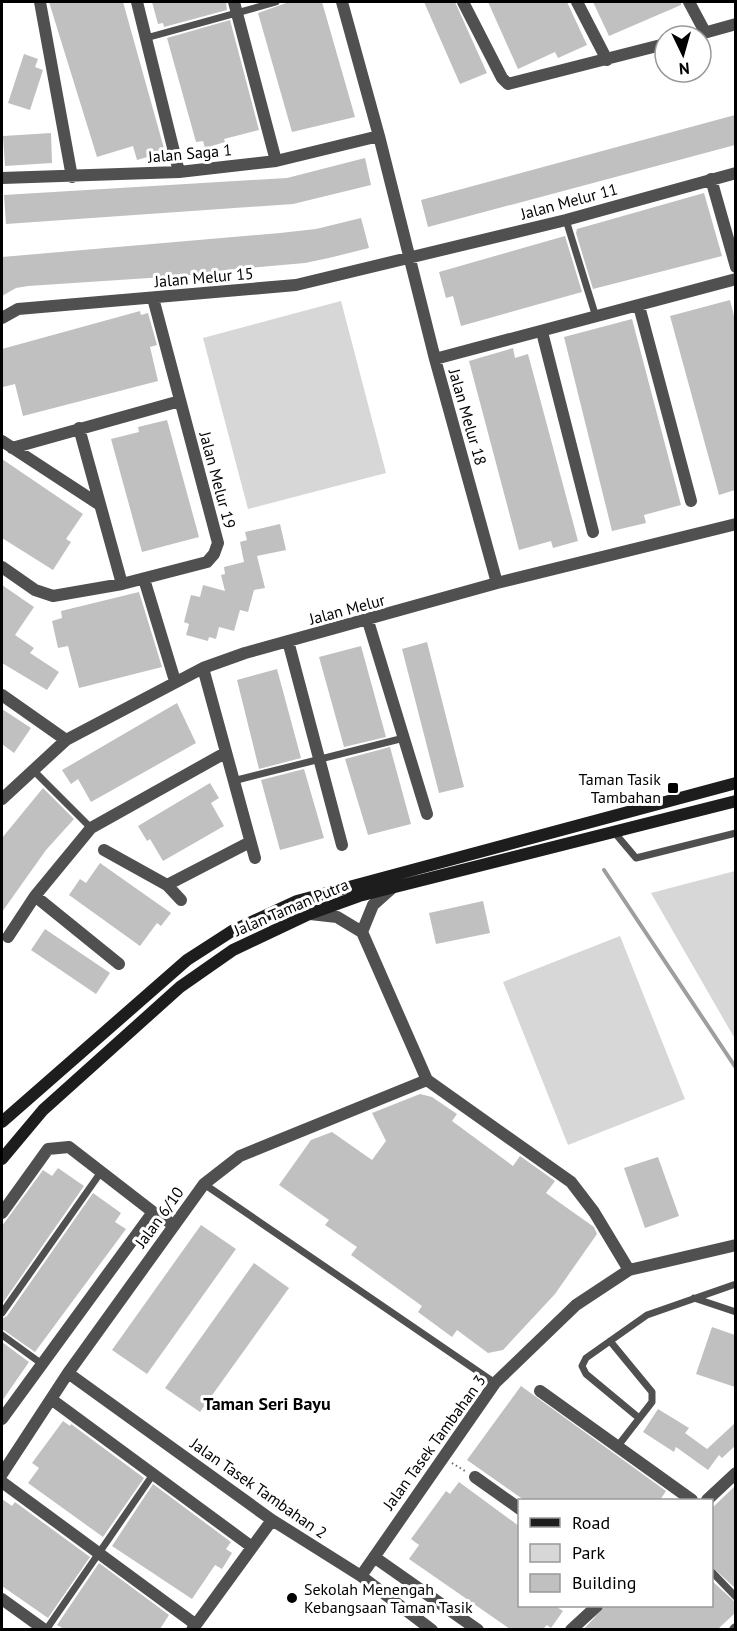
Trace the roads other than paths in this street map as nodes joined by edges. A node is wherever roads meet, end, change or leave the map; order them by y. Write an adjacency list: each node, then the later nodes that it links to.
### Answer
1 (40, 2): 19 (street)
2 (137, 2): 12 (street)
3 (276, 2): 8 (lane)
4 (342, 2): 15 (street, Jalan Melur 18)
5 (463, 2): 14 (street)
6 (577, 2): 14 (street)
7 (689, 2): 9 (street)
8 (235, 7): 12 (lane); 16 (street)
9 (701, 24)
10 (735, 24): 11 (street)
11 (713, 30)
12 (146, 38): 17 (street)
13 (653, 47): 14 (street)
14 (607, 60)
15 (379, 136): 16 (street, Jalan Saga 1); 23 (street, Jalan Melur 18)
16 (276, 160): 17 (street, Jalan Saga 1)
17 (179, 172): 19 (street, Jalan Saga 1)
18 (735, 173): 21 (street, Jalan Melur 11)
19 (72, 177): 20 (street, Jalan Saga 1)
20 (2, 178)
21 (711, 179): 22 (street, Jalan Melur 11); 24 (street)
22 (566, 220): 23 (street, Jalan Melur 11); 28 (lane)
23 (410, 259): 26 (street, Jalan Melur 15); 31 (street, Jalan Melur 18)
24 (735, 267)
25 (735, 279): 27 (street)
26 (153, 298): 29 (street, Jalan Melur 15); 32 (street, Jalan Melur 19)
27 (639, 306): 28 (street); 35 (street)
28 (596, 317): 30 (street)
29 (2, 318)
30 (542, 332): 31 (street); 38 (street)
31 (435, 359): 41 (street, Jalan Melur 18)
32 (180, 401): 33 (street); 40 (street, Jalan Melur 19)
33 (79, 428): 34 (street); 36 (street)
34 (7, 444): 36 (street)
35 (691, 501)
36 (100, 505): 42 (street)
37 (735, 524): 41 (street, Jalan Melur)
38 (593, 532)
39 (2, 567): 42 (street, Jalan Melur 19)
40 (144, 579): 42 (street, Jalan Melur 19); 46 (street)
41 (497, 583): 43 (street, Jalan Melur)
42 (122, 584)
43 (368, 621): 44 (street, Jalan Melur); 48 (street)
44 (288, 641): 45 (street, Jalan Melur); 51 (street)
45 (203, 668): 46 (street, Jalan Melur); 50 (street)
46 (175, 681): 49 (street, Jalan Melur)
47 (2, 695): 49 (street)
48 (404, 738): 51 (lane); 57 (street)
49 (66, 740): 52 (street, Jalan Melur)
50 (225, 753): 53 (street); 59 (street)
51 (319, 758): 53 (lane); 63 (street)
52 (32, 769): 55 (street, Jalan Melur); 59 (lane)
53 (233, 781): 62 (street)
54 (735, 783): 58 (street, Jalan Taman Putra)
55 (2, 799)
56 (735, 801): 60 (street, Jalan Taman Putra)
57 (427, 814)
58 (610, 815): 60 (street); 75 (street, Jalan Taman Putra)
59 (91, 828): 68 (street)
60 (614, 832): 61 (lane); 67 (street, Jalan Taman Putra)
61 (735, 833)
62 (250, 842): 65 (street); 66 (street)
63 (342, 845)
64 (104, 850): 66 (street)
65 (255, 858)
66 (167, 885): 69 (street)
67 (392, 888): 70 (street, Jalan Taman Putra); 71 (street)
68 (35, 896): 72 (street); 73 (street)
69 (181, 900)
70 (309, 914): 71 (street); 76 (street, Jalan Taman Putra)
71 (362, 932): 74 (street)
72 (8, 937)
73 (119, 964)
74 (427, 1080): 78 (street, Jalan 6/10); 83 (street)
75 (2, 1122)
76 (2, 1157)
77 (101, 1172): 79 (street); 80 (street); 87 (lane)
78 (204, 1184): 81 (street, Jalan 6/10); 92 (lane)
79 (153, 1212): 81 (street); 90 (street, Jalan 6/10)
80 (2, 1213)
81 (174, 1225): 91 (street, Jalan 6/10)
82 (735, 1245): 83 (street, Jalan Tasek Tambahan 3)
83 (629, 1270): 92 (street, Jalan Tasek Tambahan 3)
84 (735, 1284): 85 (lane)
85 (694, 1298): 86 (lane); 89 (lane)
86 (735, 1312)
87 (2, 1313)
88 (2, 1335): 90 (lane)
89 (610, 1341): 95 (lane); 95 (lane)
90 (42, 1364): 96 (street, Jalan 6/10)
91 (68, 1373): 94 (street, Jalan 6/10); 106 (street, Jalan Tasek Tambahan 2)
92 (495, 1383): 109 (street, Jalan Tasek Tambahan 3)
93 (540, 1391): 97 (street)
94 (51, 1399): 98 (street); 100 (street, Jalan 6/10)
95 (639, 1418): 97 (lane)
96 (2, 1419)
97 (617, 1447): 103 (street)
98 (154, 1473): 107 (street); 108 (lane)
99 (735, 1473): 104 (street)
100 (2, 1474)
101 (475, 1477): 105 (street)
102 (2, 1482): 108 (street)
103 (691, 1499)
104 (708, 1499)
105 (518, 1508)
106 (272, 1520): 107 (street); 111 (street, Jalan Tasek Tambahan 2)
107 (252, 1547): 115 (street)
108 (98, 1553): 115 (street); 116 (lane)
109 (374, 1557): 111 (street, Jalan Tasek Tambahan 3); 118 (street)
110 (713, 1574): 112 (lane)
111 (361, 1576): 117 (street, Jalan Tasek Tambahan 2)
112 (735, 1597)
113 (2, 1599): 116 (street)
114 (595, 1607): 119 (street)
115 (194, 1627)
116 (45, 1629)
117 (432, 1629)
118 (478, 1629)
119 (572, 1629)

